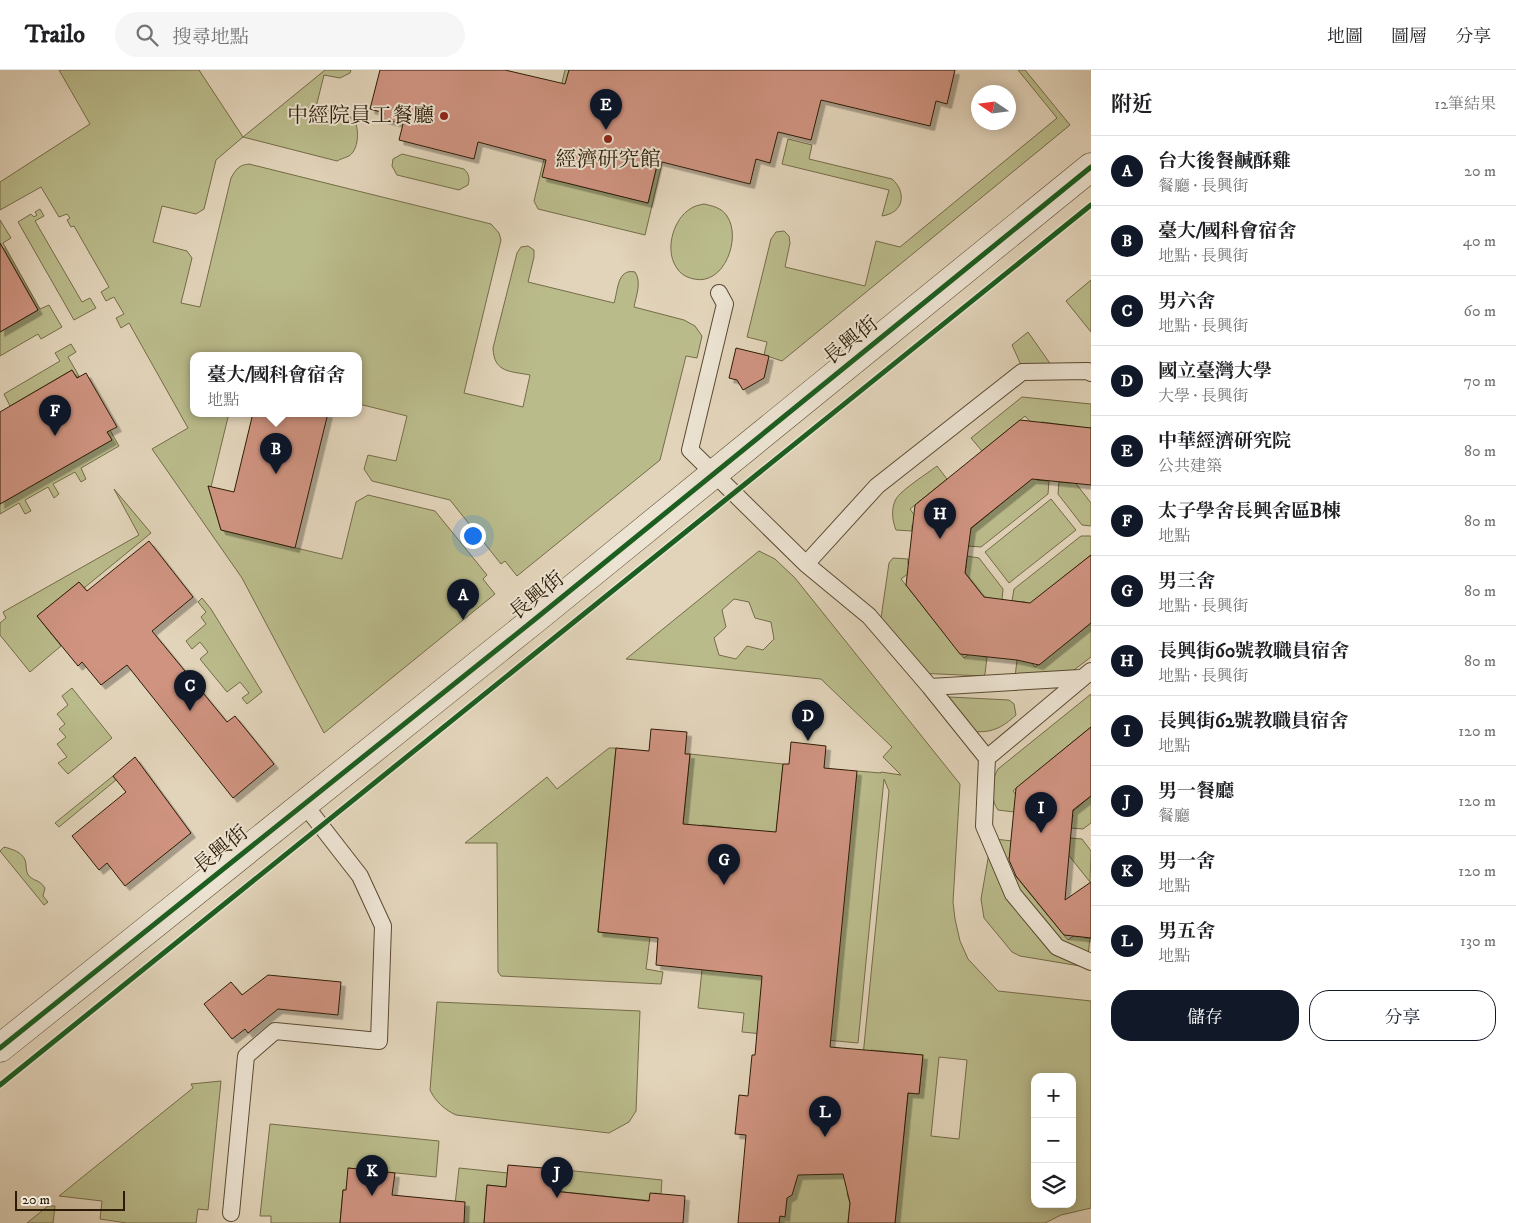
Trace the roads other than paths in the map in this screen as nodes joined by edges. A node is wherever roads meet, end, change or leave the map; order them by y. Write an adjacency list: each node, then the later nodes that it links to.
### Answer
1 (1091, 167): 4 (street, 長興街)
2 (719, 294): 4 (lane)
3 (1091, 373): 5 (lane)
4 (714, 473): 5 (lane); 9 (street, 長興街)
5 (806, 564): 7 (lane)
6 (1085, 674): 7 (lane); 8 (lane)
7 (930, 687): 8 (lane)
8 (987, 758): 10 (lane)
9 (304, 804): 11 (street, 長興街); 12 (lane)
10 (1091, 962)
11 (0, 1048)
12 (231, 1213)

